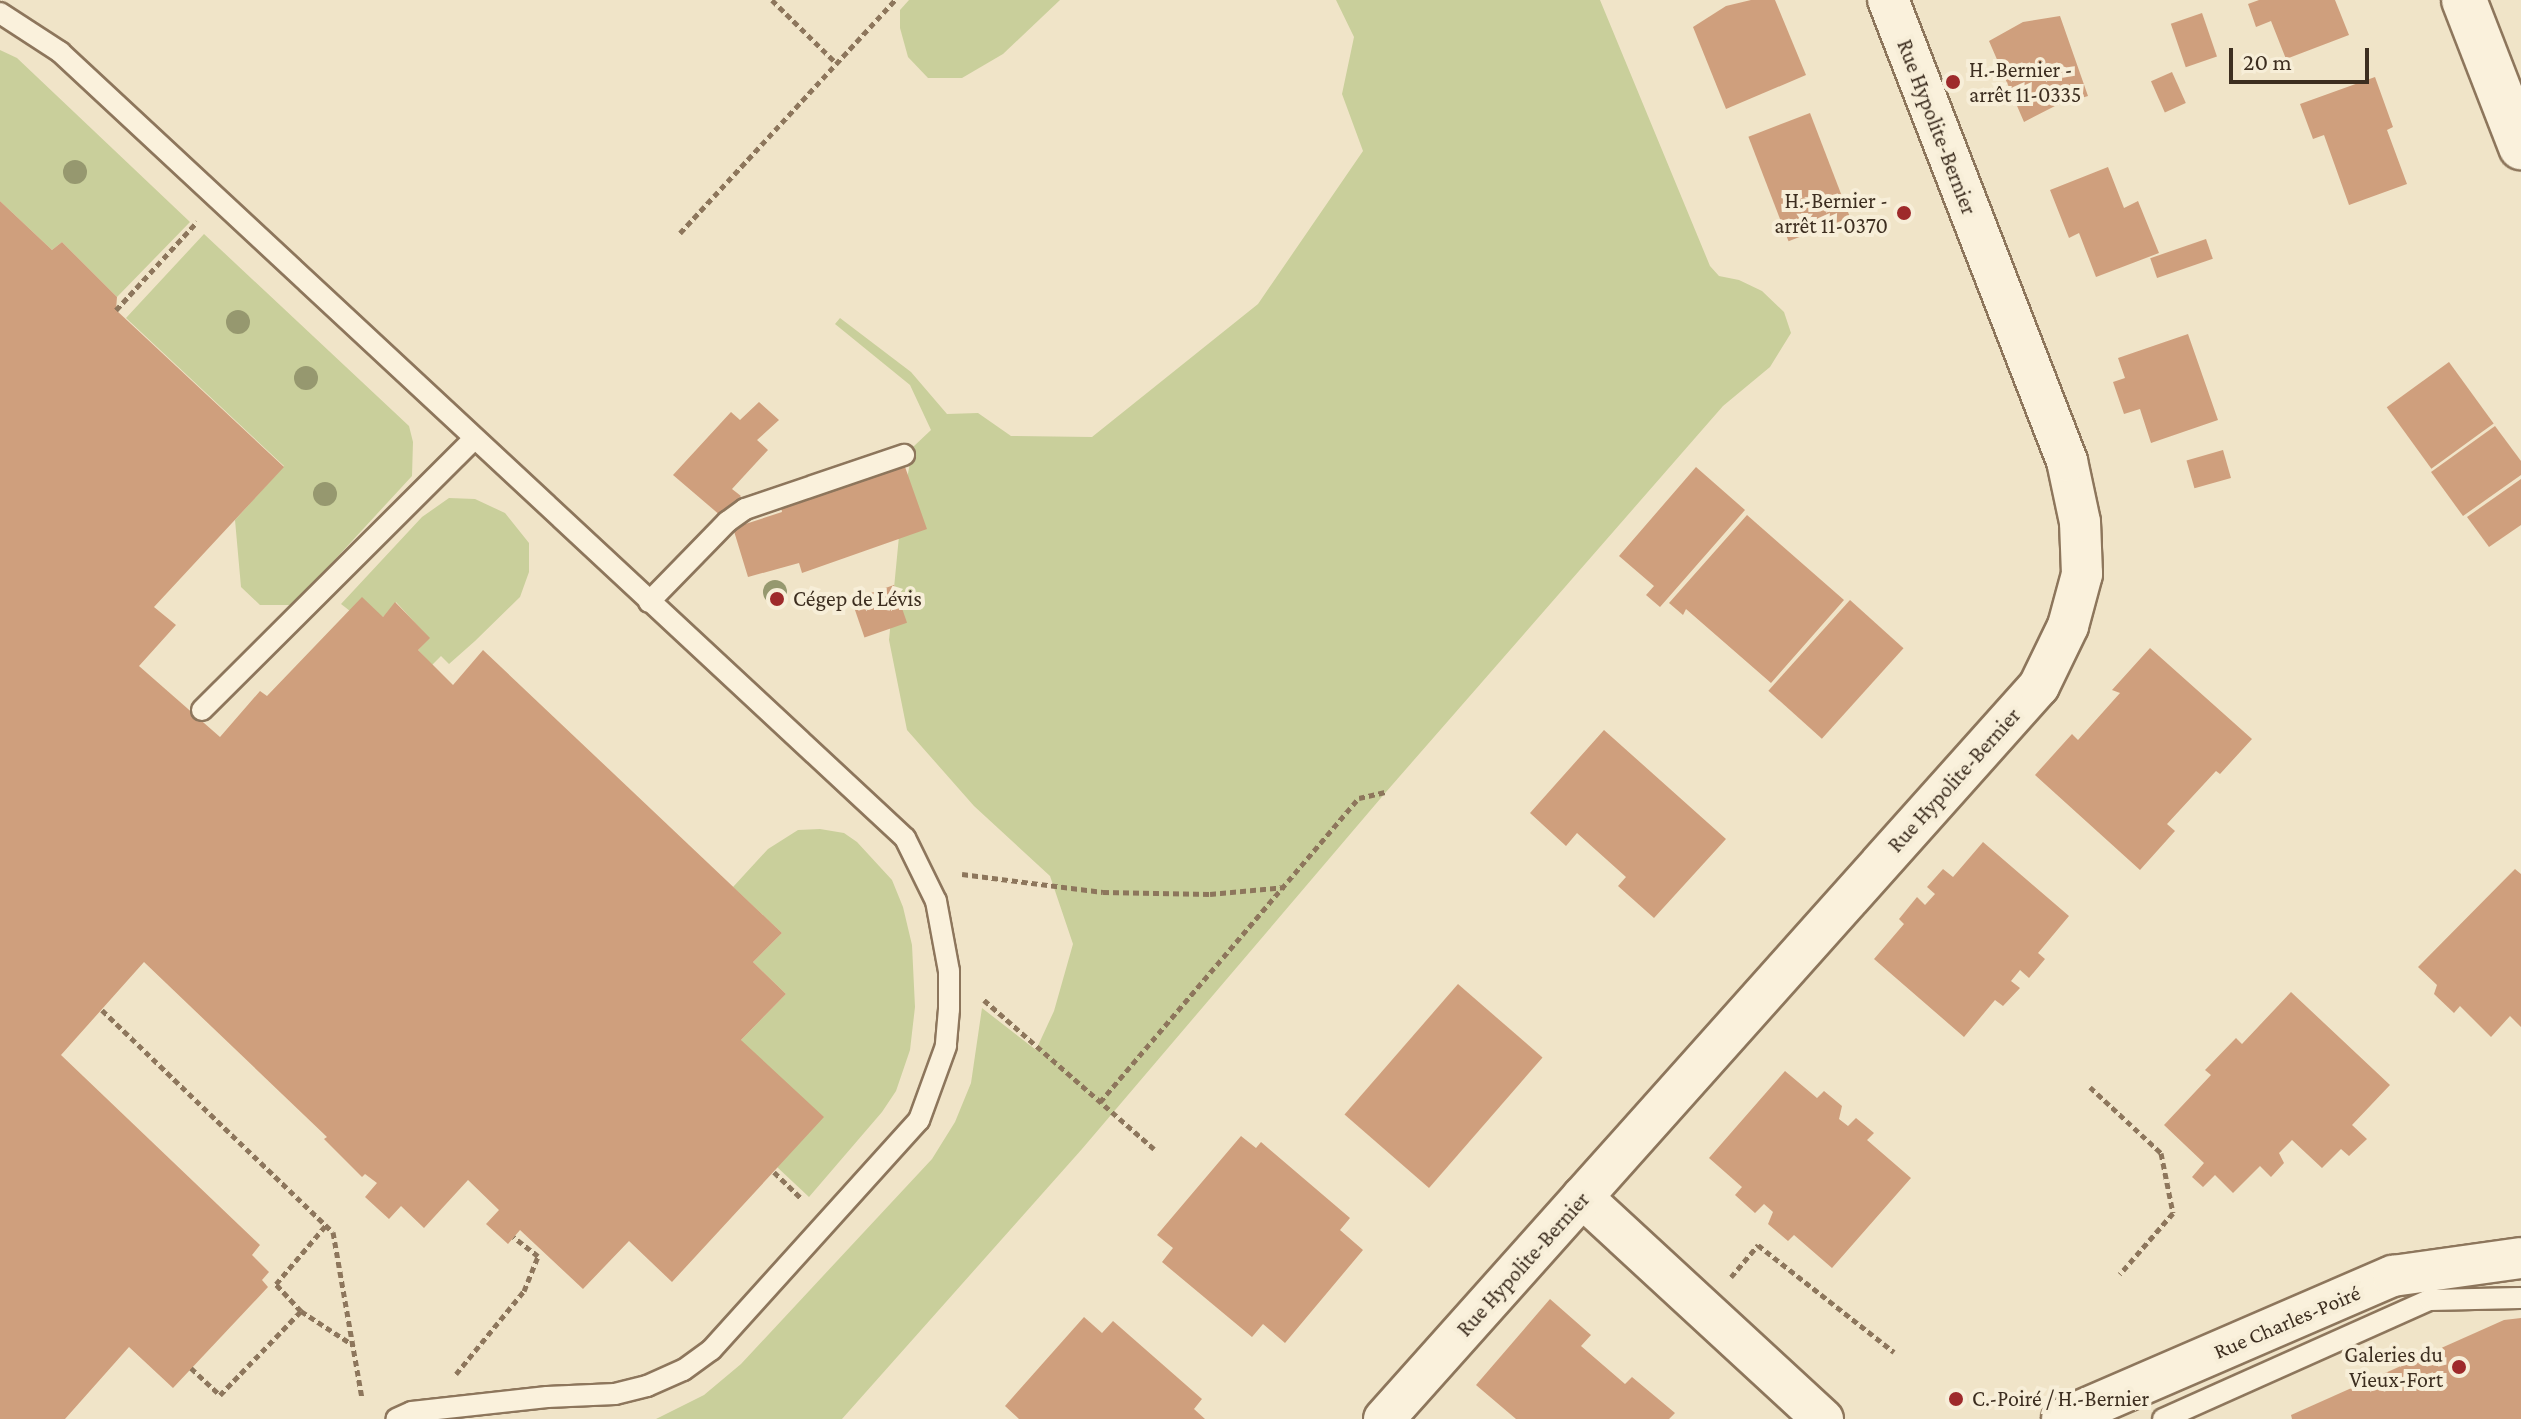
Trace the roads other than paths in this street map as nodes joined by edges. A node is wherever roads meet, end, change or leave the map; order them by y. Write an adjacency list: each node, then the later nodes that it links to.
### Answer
1 (1888, 0): 9 (street, Rue Hypolite-Bernier)
2 (2464, 0): 4 (street)
3 (0, 13): 5 (lane)
4 (2521, 147)
5 (474, 439): 7 (lane); 8 (lane)
6 (904, 455): 7 (lane)
7 (649, 602): 12 (lane)
8 (202, 710)
9 (1582, 1197): 13 (street, Rue Hypolite-Bernier); 14 (street)
10 (2521, 1258): 15 (street, Rue Charles-Poiré)
11 (2521, 1298): 16 (lane)
12 (396, 1419)
13 (1384, 1419)
14 (1823, 1419)
15 (2062, 1419)
16 (2163, 1419)

